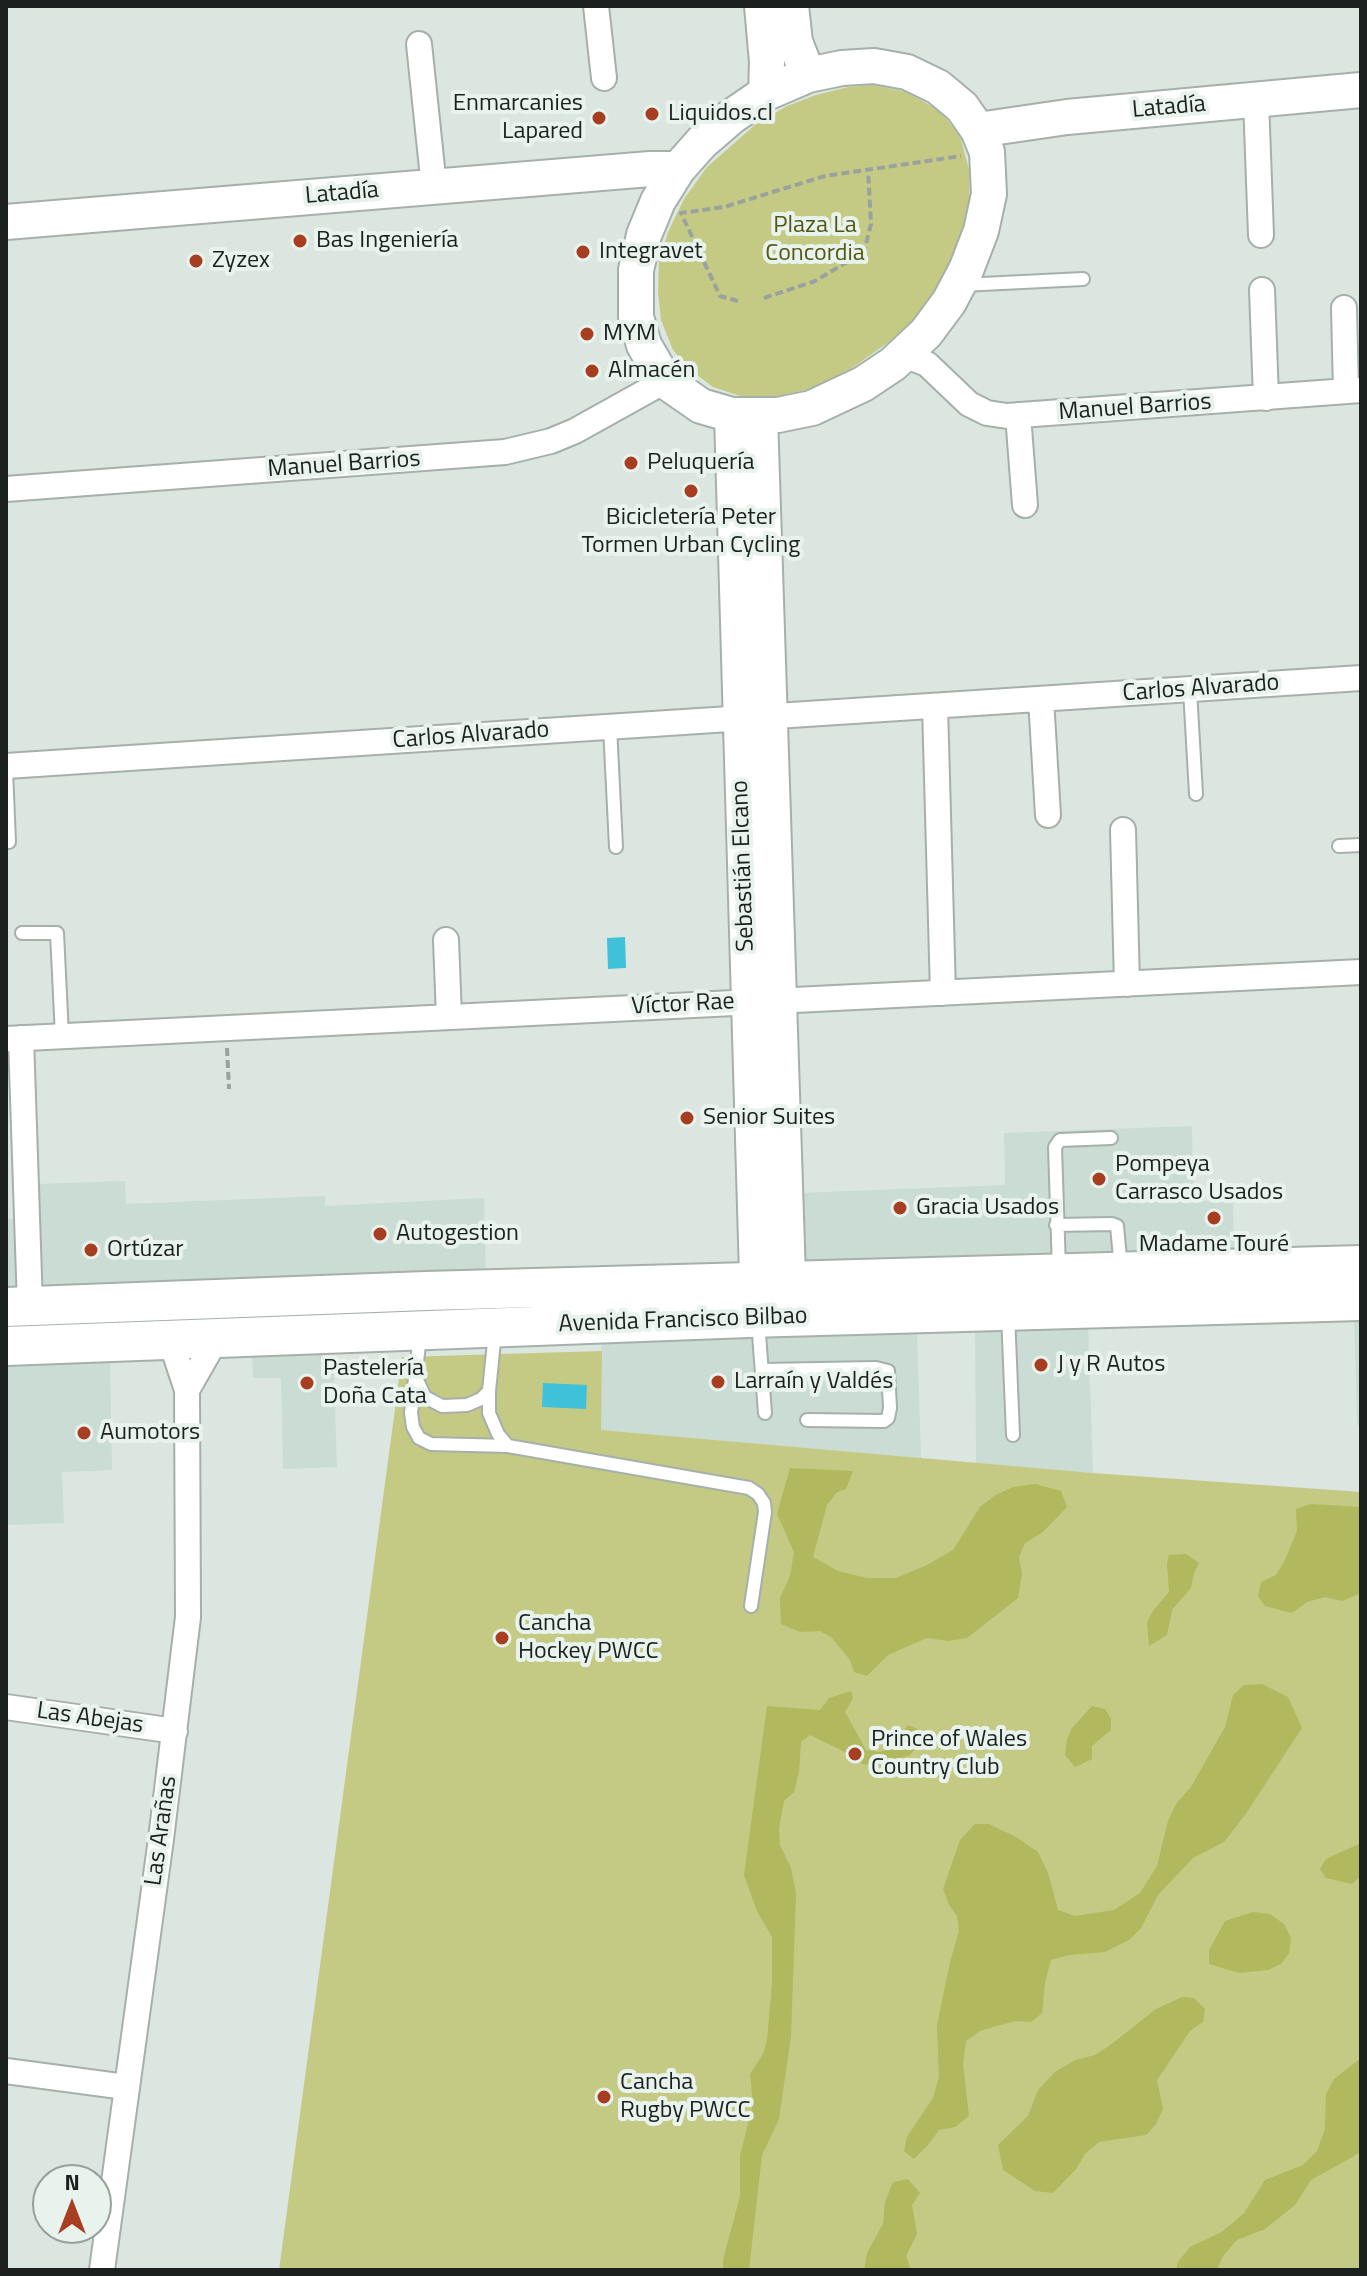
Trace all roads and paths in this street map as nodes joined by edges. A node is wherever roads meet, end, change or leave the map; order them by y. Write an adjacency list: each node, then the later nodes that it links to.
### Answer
1 (596, 6): 6 (street)
2 (762, 6): 8 (street)
3 (791, 6): 5 (street)
4 (419, 44): 13 (street)
5 (808, 75): 8 (street); 10 (street)
6 (604, 78)
7 (1361, 90): 9 (street, Latadía)
8 (766, 93): 11 (street)
9 (1256, 100): 10 (street, Latadía); 15 (street)
10 (983, 141): 12 (path); 17 (street)
11 (678, 169): 13 (street, Latadía); 23 (street)
12 (868, 170): 19 (path); 20 (path)
13 (434, 187): 14 (street, Latadía)
14 (6, 222)
15 (1261, 235)
16 (1083, 279): 17 (lane)
17 (959, 285): 22 (street)
18 (1262, 290): 25 (street)
19 (764, 298)
20 (738, 301)
21 (1344, 308): 24 (street)
22 (917, 352): 26 (street, Manuel Barrios); 27 (street)
23 (665, 381): 27 (street); 28 (street, Manuel Barrios)
24 (1354, 391): 25 (street, Manuel Barrios)
25 (1266, 398): 26 (street, Manuel Barrios)
26 (1018, 415): 29 (street)
27 (746, 416): 34 (street, Sebastián Elcano)
28 (6, 489)
29 (1025, 505)
30 (1361, 678): 31 (street, Carlos Alvarado)
31 (1190, 690): 32 (street, Carlos Alvarado); 37 (lane)
32 (1041, 699): 33 (street, Carlos Alvarado); 38 (street)
33 (935, 706): 34 (street, Carlos Alvarado); 48 (street)
34 (754, 718): 35 (street, Carlos Alvarado); 49 (street, Sebastián Elcano)
35 (610, 727): 36 (street, Carlos Alvarado); 43 (lane)
36 (6, 768): 40 (lane)
37 (1196, 794)
38 (1048, 815)
39 (1123, 830): 47 (street)
40 (9, 842)
41 (1361, 845): 42 (lane)
42 (1339, 846)
43 (616, 847)
44 (22, 933): 51 (lane)
45 (446, 940): 50 (street)
46 (1361, 972): 47 (street, Víctor Rae)
47 (1127, 984): 48 (street, Víctor Rae)
48 (943, 993): 49 (street, Víctor Rae)
49 (763, 1002): 50 (street, Víctor Rae); 61 (street, Sebastián Elcano)
50 (449, 1017): 51 (street, Víctor Rae)
51 (62, 1036): 52 (street, Víctor Rae)
52 (14, 1038): 63 (street)
53 (227, 1046): 54 (path)
54 (229, 1089)
55 (1111, 1138): 56 (lane)
56 (1056, 1225): 58 (lane); 59 (lane)
57 (1361, 1265): 58 (main road, Avenida Francisco Bilbao)
58 (1121, 1272): 59 (main road, Avenida Francisco Bilbao)
59 (1059, 1274): 61 (main road, Avenida Francisco Bilbao)
60 (237, 1298): 61 (main road, Avenida Francisco Bilbao); 63 (main road, Avenida Francisco Bilbao); 68 (main road)
61 (773, 1299): 64 (main road, Avenida Francisco Bilbao); 65 (main road, Avenida Francisco Bilbao); 70 (lane)
62 (1361, 1301): 64 (main road, Avenida Francisco Bilbao)
63 (18, 1306)
64 (1008, 1311): 76 (lane)
65 (496, 1328): 66 (main road, Avenida Francisco Bilbao); 73 (lane)
66 (420, 1331): 67 (main road, Avenida Francisco Bilbao); 71 (lane)
67 (222, 1339): 68 (main road, Avenida Francisco Bilbao); 72 (street, Las Arañas)
68 (174, 1341): 69 (main road, Avenida Francisco Bilbao); 72 (street, Las Arañas)
69 (6, 1346)
70 (762, 1370): 74 (lane); 75 (lane)
71 (415, 1375): 73 (lane); 77 (lane)
72 (187, 1390): 80 (street, Las Arañas)
73 (489, 1391): 77 (lane)
74 (765, 1413)
75 (807, 1420)
76 (1013, 1435)
77 (508, 1446): 78 (lane)
78 (751, 1606)
79 (6, 1707): 80 (street, Las Abejas)
80 (175, 1731): 82 (street, Las Arañas)
81 (6, 2071): 82 (street)
82 (126, 2087): 83 (street, Las Arañas)
83 (102, 2270)

